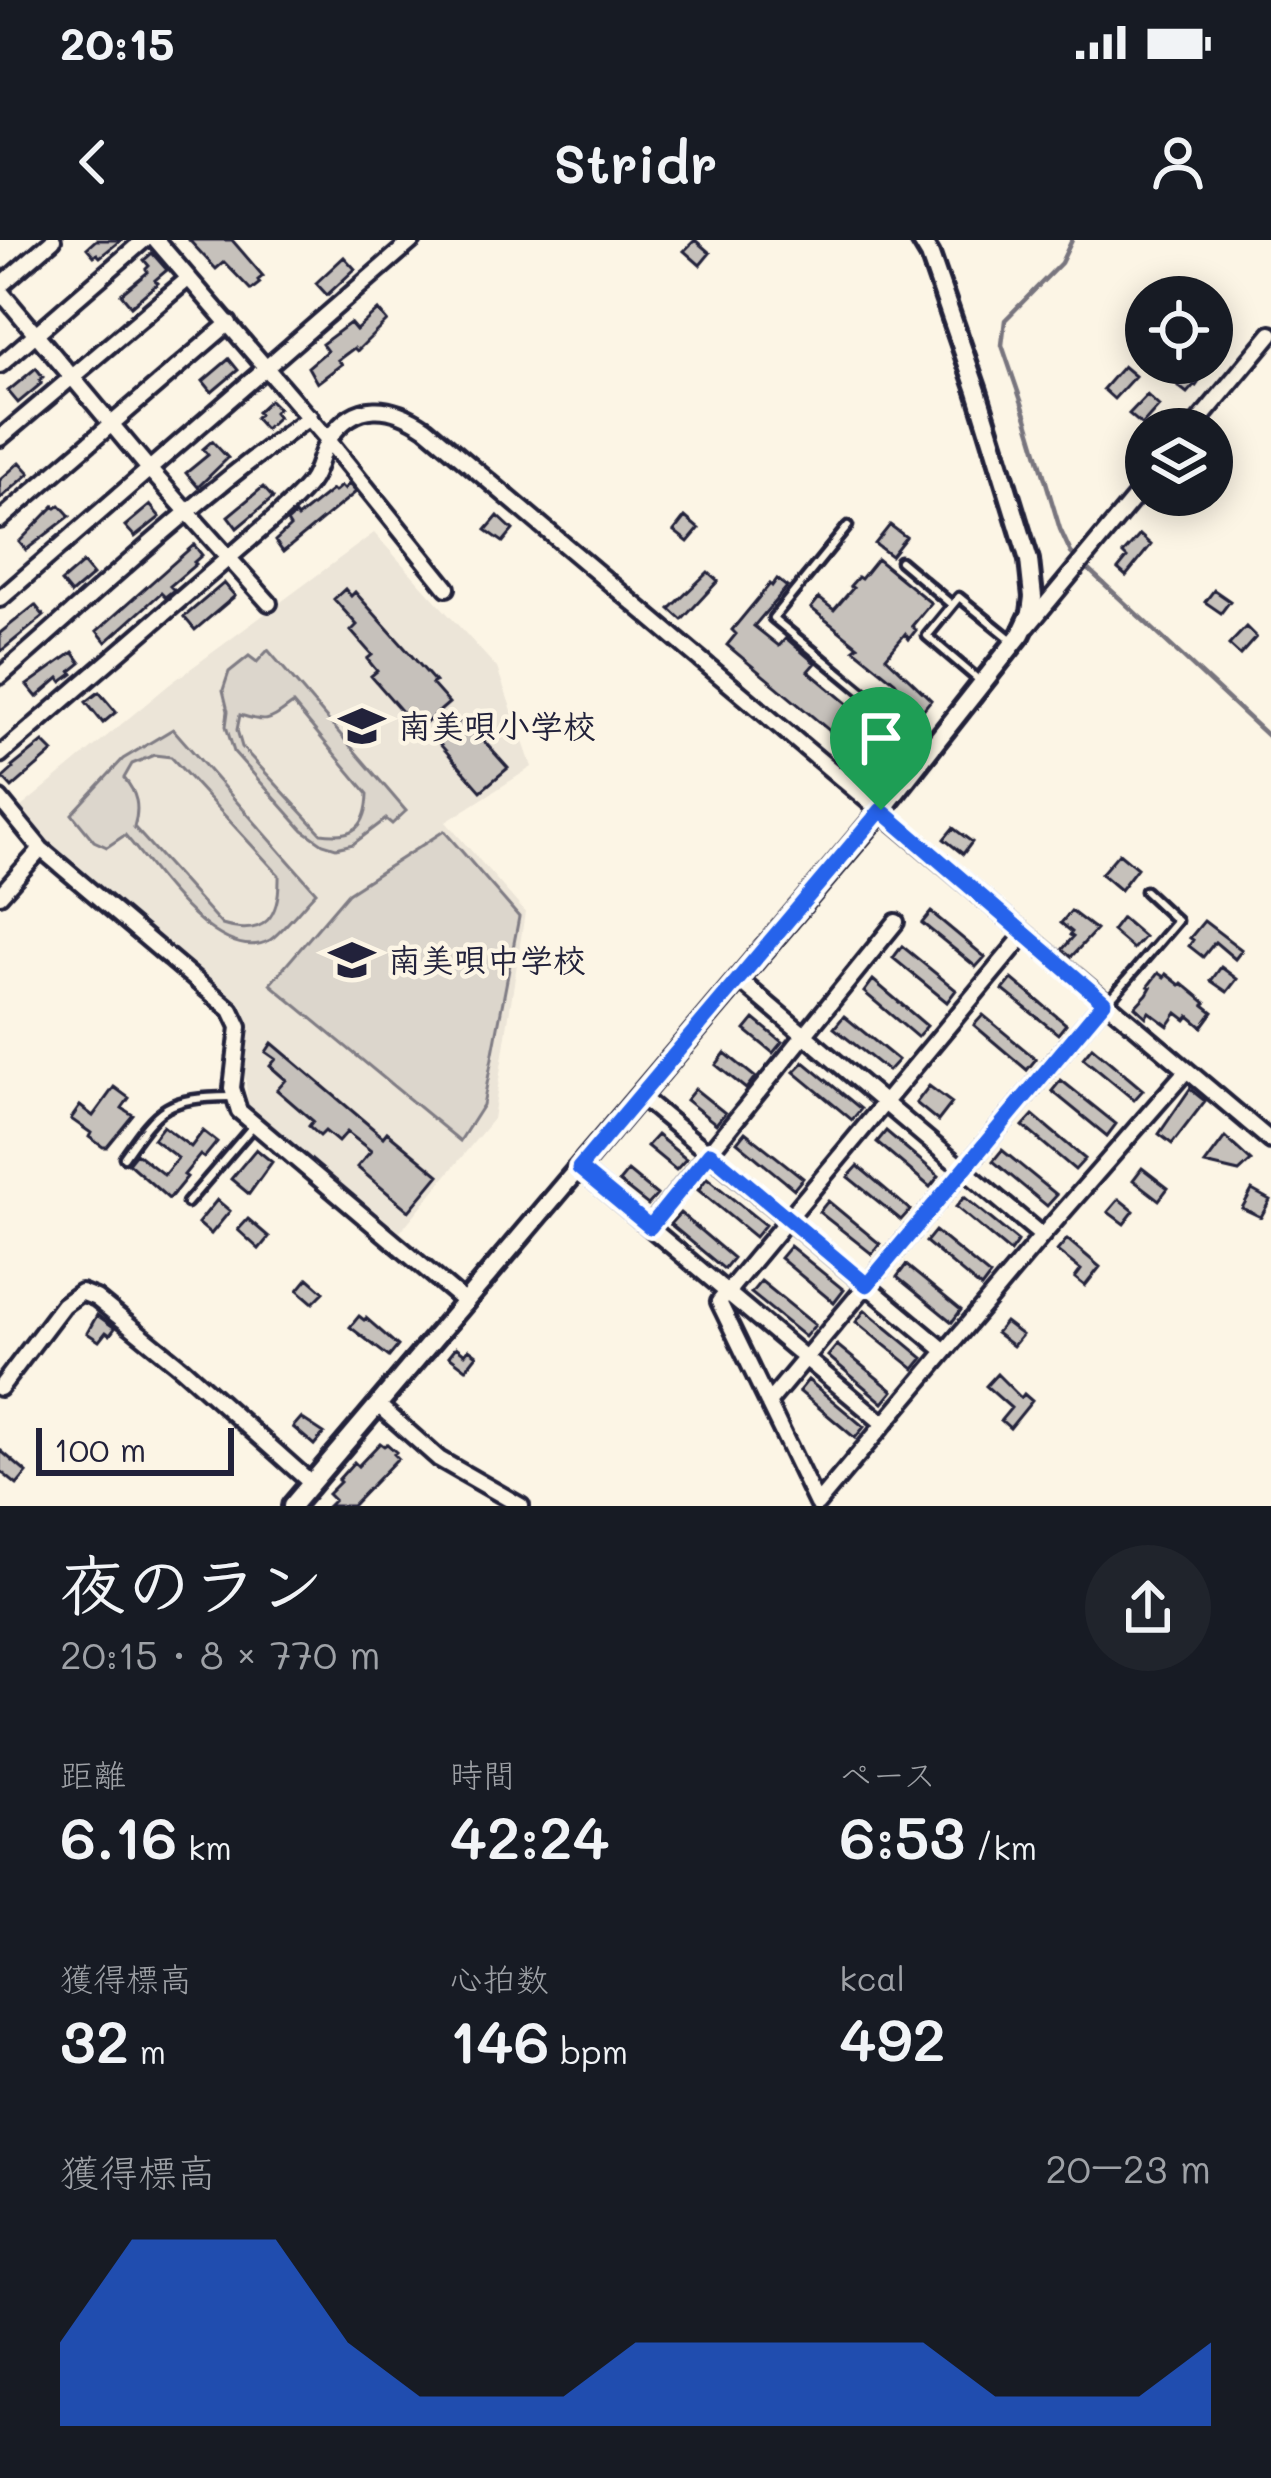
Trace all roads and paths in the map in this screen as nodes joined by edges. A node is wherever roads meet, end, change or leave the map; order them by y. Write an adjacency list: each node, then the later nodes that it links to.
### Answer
1 (53, 240): 7 (street)
2 (144, 240): 9 (street)
3 (156, 240): 6 (street)
4 (413, 240): 12 (street)
5 (921, 240): 30 (street)
6 (189, 278): 8 (street); 13 (street)
7 (0, 289): 9 (street)
8 (229, 323): 12 (street); 16 (street)
9 (37, 334): 11 (street); 13 (street)
10 (1271, 334): 14 (street)
11 (0, 365)
12 (268, 368): 15 (street); 19 (street)
13 (72, 376): 16 (street); 17 (street)
14 (1209, 408)
15 (310, 417): 18 (street); 21 (street)
16 (112, 424): 19 (street); 22 (street)
17 (0, 438)
18 (328, 440): 24 (street); 26 (street); 36 (street)
19 (149, 469): 21 (street); 27 (street)
20 (1125, 509): 30 (street)
21 (188, 512): 24 (street); 31 (street)
22 (0, 520)
23 (848, 526): 34 (lane)
24 (229, 558): 28 (street); 33 (street)
25 (900, 562): 29 (lane)
26 (447, 588)
27 (0, 598)
28 (269, 603)
29 (952, 605): 30 (lane); 32 (lane)
30 (1018, 638): 32 (street)
31 (0, 676)
32 (982, 683): 34 (street)
33 (0, 755)
34 (914, 769): 36 (street)
35 (0, 799): 37 (street)
36 (881, 810): 41 (street); 42 (street)
37 (40, 849): 39 (street); 47 (street)
38 (1145, 891): 43 (lane)
39 (0, 895)
40 (896, 922): 44 (street)
41 (1024, 935): 43 (street); 48 (street)
42 (737, 978): 44 (street); 46 (street)
43 (1105, 1003): 45 (street); 54 (street)
44 (806, 1036): 48 (street); 51 (street)
45 (1186, 1070): 50 (street); 58 (street)
46 (639, 1095): 51 (street); 53 (street)
47 (235, 1097): 49 (street); 52 (lane)
48 (884, 1102): 54 (street); 56 (street)
49 (253, 1126): 55 (lane); 61 (street)
50 (1271, 1141)
51 (710, 1153): 56 (street); 57 (street)
52 (124, 1157)
53 (579, 1168): 57 (street); 61 (street)
54 (964, 1169): 58 (street); 59 (street)
55 (187, 1203)
56 (788, 1218): 59 (street); 60 (street)
57 (650, 1227): 60 (street)
58 (1042, 1236): 62 (street)
59 (867, 1285): 62 (street); 63 (street)
60 (727, 1292): 63 (street); 65 (street)
61 (466, 1303): 66 (street)
62 (945, 1351): 67 (street)
63 (807, 1360): 65 (street); 67 (street)
64 (0, 1388): 68 (street)
65 (768, 1403): 67 (street)
66 (378, 1405): 68 (street); 69 (street)
67 (884, 1424)
68 (311, 1484): 70 (street)
69 (494, 1491): 71 (street); 72 (street)
70 (292, 1506)
71 (479, 1506)
72 (521, 1506)

